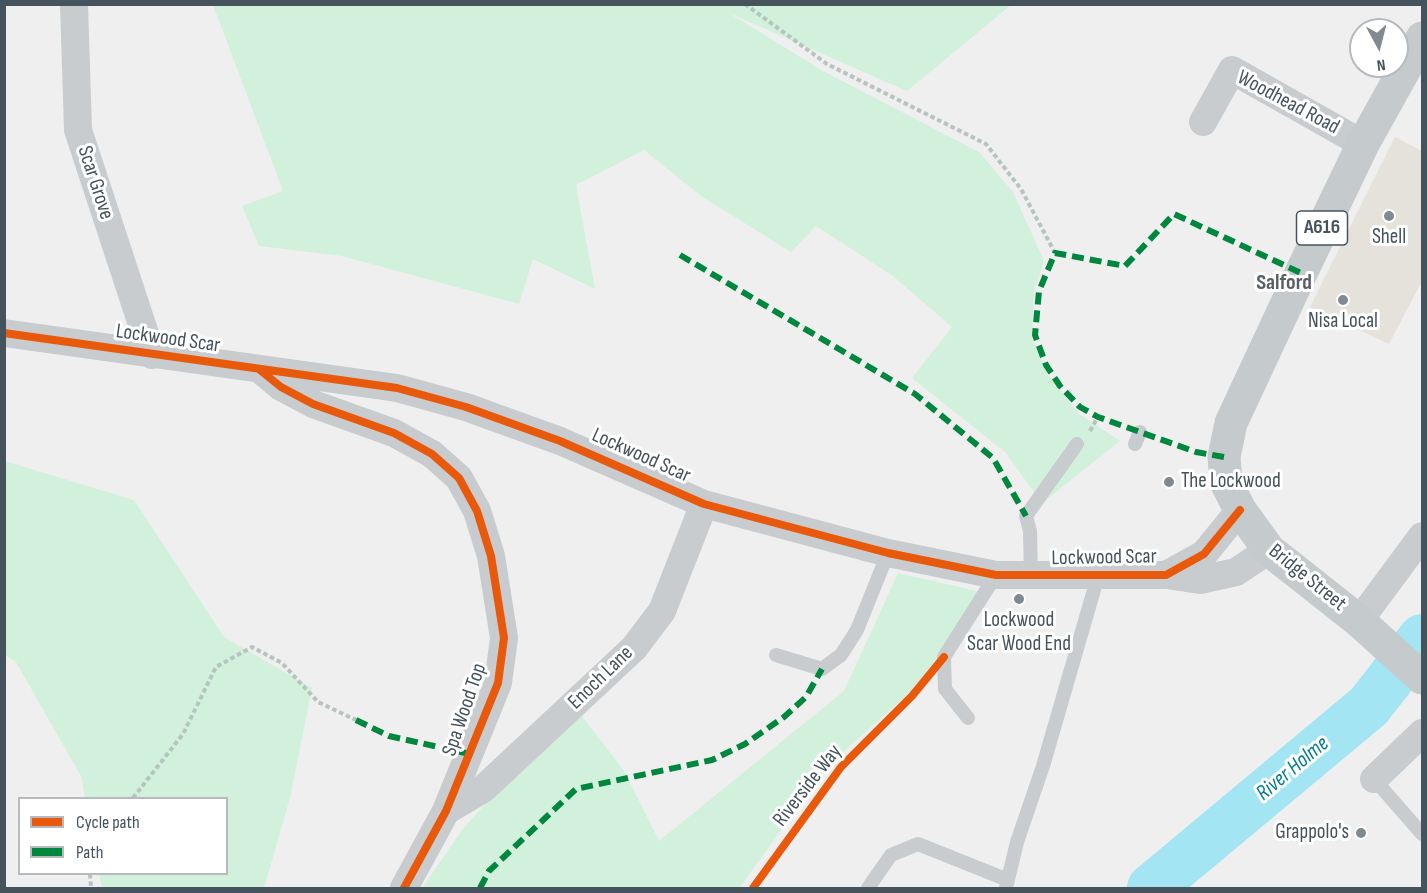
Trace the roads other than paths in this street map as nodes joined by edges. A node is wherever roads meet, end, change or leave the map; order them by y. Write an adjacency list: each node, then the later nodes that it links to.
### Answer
1 (74, 4): 6 (street, Scar Grove)
2 (1422, 38): 4 (main road, Woodhead Road / A616)
3 (1203, 122): 4 (street, Woodhead Road)
4 (1363, 144): 8 (main road, Woodhead Road / A616)
5 (4, 333): 6 (street, Lockwood Scar)
6 (152, 355): 7 (street, Lockwood Scar)
7 (260, 370): 10 (street, Lockwood Scar); 25 (street, Spa Wood Top)
8 (1231, 423): 11 (main road, Bridge Street / A616)
9 (1077, 444): 18 (lane)
10 (704, 504): 14 (street, Lockwood Scar); 25 (street, Enoch Lane)
11 (1240, 510): 13 (main road, Bridge Street / A616); 16 (street, Lockwood Scar)
12 (1422, 536): 19 (street)
13 (1269, 550): 16 (street); 19 (main road, Bridge Street / A616)
14 (888, 553): 15 (street, Lockwood Scar); 20 (lane)
15 (996, 575): 18 (street, Lockwood Scar); 22 (lane)
16 (1166, 575): 17 (street, Lockwood Scar)
17 (1098, 576): 18 (street, Lockwood Scar); 27 (lane)
18 (1031, 577)
19 (1368, 628): 21 (main road, Bridge Street / A616)
20 (776, 654)
21 (1422, 678)
22 (968, 718)
23 (1422, 733): 24 (street)
24 (1374, 779): 26 (lane)
25 (446, 811): 28 (street, Spa Wood Top)
26 (1422, 834)
27 (1007, 884): 29 (lane)
28 (404, 888)
29 (868, 888)

